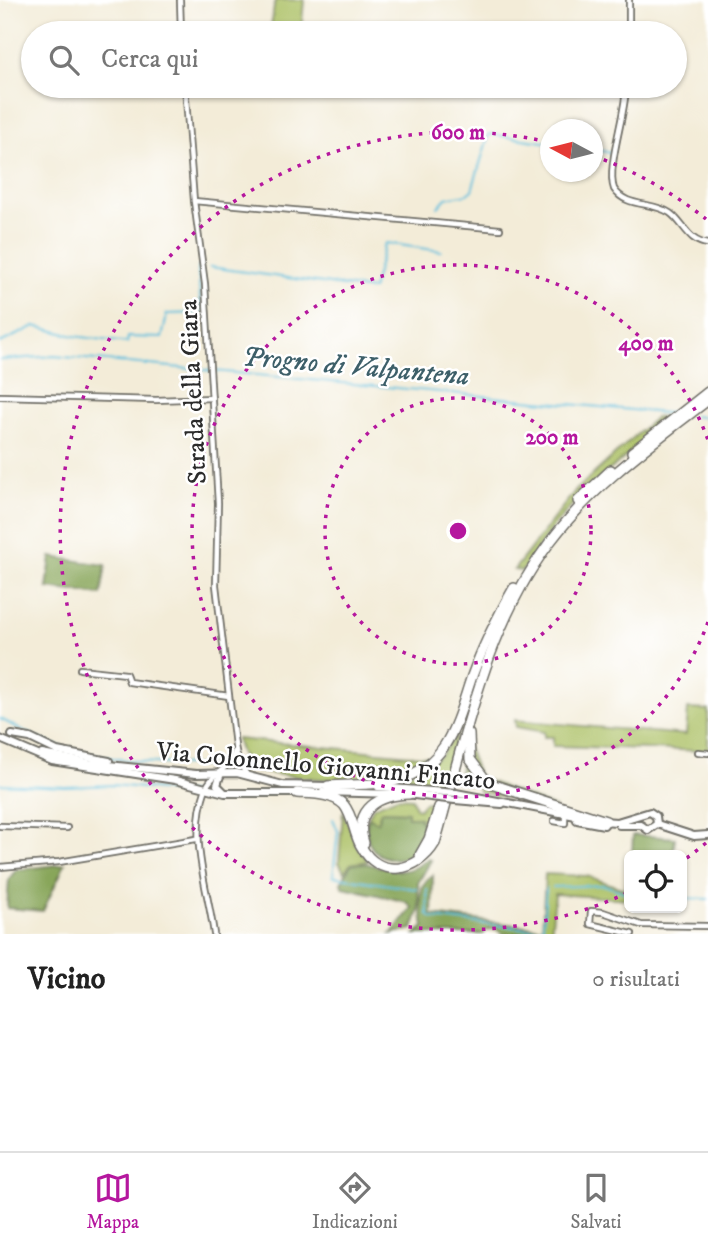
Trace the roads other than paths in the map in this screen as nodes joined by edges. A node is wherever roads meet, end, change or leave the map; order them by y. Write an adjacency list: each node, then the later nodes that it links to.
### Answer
1 (180, 0): 3 (street)
2 (629, 0): 4 (street)
3 (181, 21)
4 (629, 21)
5 (186, 98): 7 (street, Strada della Giara)
6 (626, 98): 9 (street)
7 (194, 201): 8 (street); 12 (street, Strada della Giara)
8 (500, 229)
9 (708, 243)
10 (0, 396): 12 (street)
11 (707, 396): 13 (highway)
12 (212, 398): 17 (street, Strada della Giara)
13 (667, 427): 14 (highway); 15 (highway)
14 (484, 648): 28 (highway); 32 (highway)
15 (487, 659): 31 (highway); 39 (highway)
16 (80, 669): 17 (street)
17 (229, 696): 21 (street, Strada della Giara)
18 (12, 735): 25 (main road)
19 (0, 737): 24 (main road, Via Colonnello Giovanni Fincato); 25 (main road, Via Colonnello Giovanni Fincato)
20 (0, 746): 24 (main road)
21 (235, 746): 26 (street); 27 (street, Strada della Giara)
22 (698, 752): 23 (street)
23 (708, 753)
24 (37, 756): 29 (main road, Via Colonnello Giovanni Fincato)
25 (148, 768): 26 (main road, Via Colonnello Giovanni Fincato)
26 (221, 773): 27 (main road, Via Colonnello Giovanni Fincato); 29 (street); 30 (main road)
27 (247, 776): 28 (main road, Via Colonnello Giovanni Fincato); 34 (main road)
28 (328, 786): 33 (main road, Via Colonnello Giovanni Fincato)
29 (206, 789): 30 (main road, Via Colonnello Giovanni Fincato); 45 (street)
30 (225, 793): 34 (main road, Via Colonnello Giovanni Fincato)
31 (297, 793): 32 (main road, Via Colonnello Giovanni Fincato); 34 (main road, Via Colonnello Giovanni Fincato)
32 (409, 794): 33 (main road, Via Colonnello Giovanni Fincato)
33 (432, 794): 35 (main road, Via Colonnello Giovanni Fincato, bridge)
34 (238, 795)
35 (455, 796): 37 (main road, Via Colonnello Giovanni Fincato); 39 (main road, Via Colonnello Giovanni Fincato)
36 (642, 815): 39 (main road, Via Colonnello Giovanni Fincato); 40 (main road, Via Colonnello Giovanni Fincato); 41 (main road)
37 (565, 817): 38 (street); 41 (main road, Via Colonnello Giovanni Fincato)
38 (554, 821)
39 (606, 821)
40 (657, 824): 41 (main road, Via Colonnello Giovanni Fincato); 44 (main road, Via Colonnello Giovanni Fincato)
41 (641, 825)
42 (0, 826): 43 (street)
43 (67, 828)
44 (708, 835)
45 (196, 839): 46 (street); 50 (street)
46 (0, 867)
47 (615, 916): 48 (street); 49 (street); 49 (street)
48 (708, 926)
49 (611, 928): 51 (street)
50 (214, 934)
51 (632, 934)

